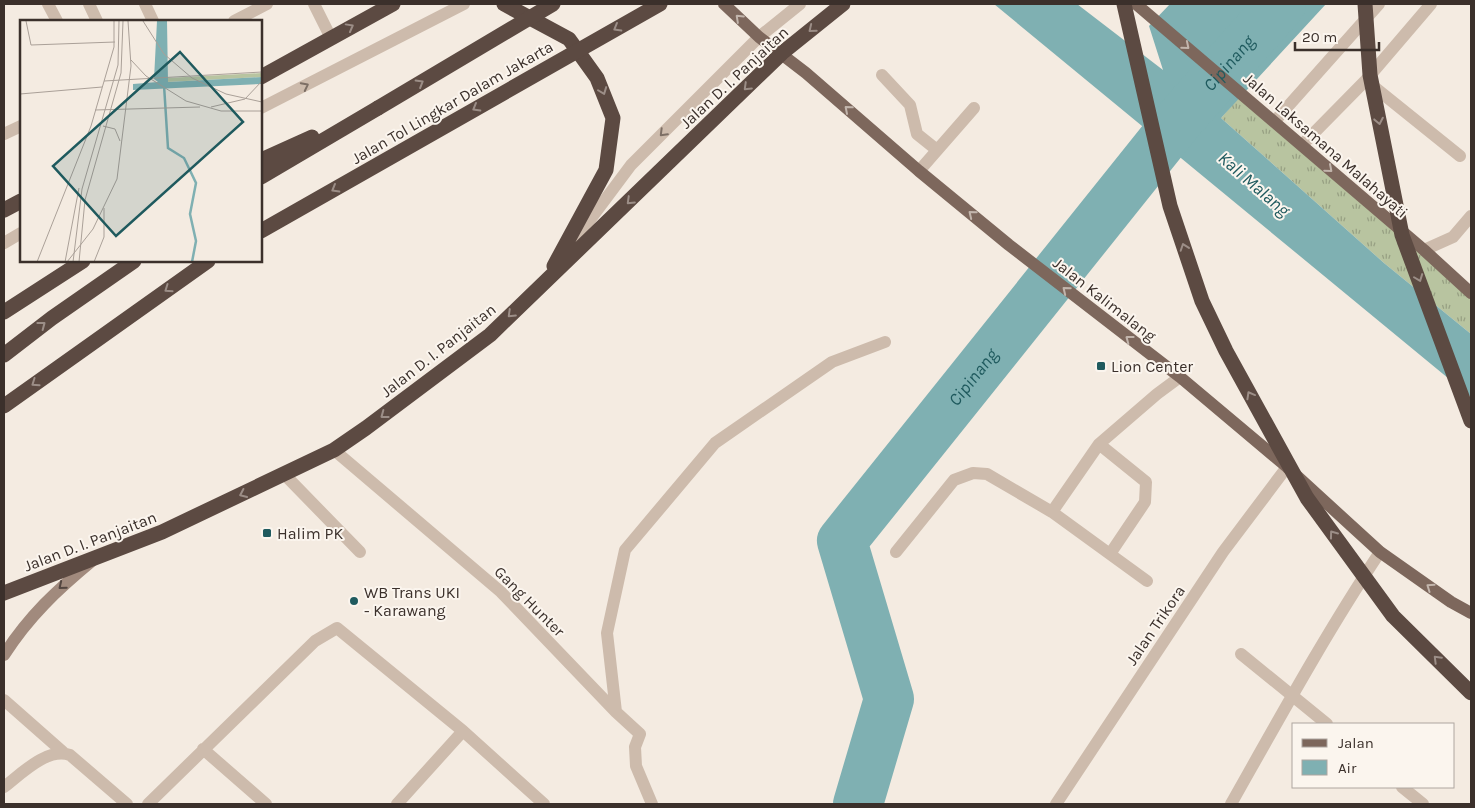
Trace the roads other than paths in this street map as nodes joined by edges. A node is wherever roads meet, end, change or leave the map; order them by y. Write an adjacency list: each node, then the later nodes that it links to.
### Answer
1 (48, 4): 19 (street)
2 (89, 4): 20 (street)
3 (145, 4): 21 (street)
4 (267, 4): 22 (street)
5 (314, 4): 24 (street)
6 (393, 4): 24 (highway, one-way to 6)
7 (464, 4): 29 (street, one-way to 7)
8 (504, 4): 51 (highway, one-way to 51)
9 (553, 4): 30 (highway, Jalan Tol Lingkar Dalam Jakarta, one-way to 9, bridge)
10 (660, 4): 44 (highway, Jalan Tol Lingkar Dalam Jakarta, one-way to 44, bridge)
11 (724, 4): 23 (main road, Jalan Kalimalang, one-way to 11)
12 (800, 4): 23 (street)
13 (843, 4): 25 (highway, Jalan D. I. Panjaitan, one-way to 25)
14 (1124, 4): 74 (highway, one-way to 14, bridge)
15 (1365, 4): 58 (highway, one-way to 58, bridge)
16 (1379, 4): 32 (street)
17 (1432, 4): 28 (street)
18 (1145, 8): 32 (main road, Jalan Laksamana Malahayati, one-way to 32)
19 (56, 20)
20 (97, 20)
21 (153, 20)
22 (236, 20)
23 (759, 37): 25 (main road, Jalan Kalimalang); 51 (street, one-way to 51)
24 (331, 38): 27 (highway)
25 (782, 54): 39 (main road, Jalan Kalimalang, one-way to 25); 51 (highway, Jalan D. I. Panjaitan, one-way to 51)
26 (882, 75): 36 (street)
27 (262, 76)
28 (1366, 80): 35 (street); 37 (street)
29 (262, 107)
30 (378, 108): 38 (highway); 40 (highway)
31 (974, 108): 36 (street)
32 (1274, 122): 35 (main road, Jalan Laksamana Malahayati)
33 (20, 126): 34 (street)
34 (4, 134)
35 (1302, 146): 47 (main road, Jalan Laksamana Malahayati, one-way to 47)
36 (937, 150): 39 (street)
37 (1460, 156)
38 (262, 160)
39 (919, 171): 56 (main road, Jalan Kalimalang, one-way to 39)
40 (262, 176)
41 (20, 202): 42 (highway)
42 (4, 210)
43 (1471, 216): 47 (street)
44 (262, 230)
45 (20, 234): 46 (street)
46 (4, 243)
47 (1424, 250): 52 (main road, Jalan Laksamana Malahayati)
48 (81, 262): 53 (highway)
49 (133, 262): 55 (highway, one-way to 49)
50 (207, 262): 57 (highway, one-way to 57)
51 (546, 280): 60 (highway, Jalan D. I. Panjaitan, one-way to 60)
52 (1471, 294)
53 (4, 312)
54 (885, 342): 77 (street)
55 (4, 355)
56 (1180, 377): 59 (street); 61 (main road, Jalan Kalimalang)
57 (4, 406)
58 (1471, 421)
59 (1099, 444): 63 (street); 67 (street)
60 (334, 450): 62 (highway, Jalan D. I. Panjaitan); 77 (street, Gang Hunter)
61 (1287, 467): 66 (main road, Jalan Kalimalang); 90 (street, Jalan Trikora)
62 (284, 474): 64 (street); 68 (highway, Jalan D. I. Panjaitan, one-way to 68)
63 (1052, 512): 65 (street); 67 (street)
64 (360, 552)
65 (896, 552)
66 (1380, 552): 71 (main road, Jalan Kalimalang, one-way to 66); 75 (street)
67 (1110, 554): 69 (street)
68 (100, 555): 70 (highway, Jalan D. I. Panjaitan); 73 (street, one-way to 73)
69 (1147, 581)
70 (4, 593)
71 (1471, 613)
72 (1241, 654): 75 (street)
73 (4, 655)
74 (1471, 693)
75 (1292, 695): 78 (street); 91 (street)
76 (4, 700): 81 (street)
77 (616, 712): 89 (street, Gang Hunter)
78 (1326, 723)
79 (463, 731): 80 (street); 87 (street); 88 (street)
80 (203, 749): 85 (street); 86 (street)
81 (63, 752): 82 (street); 84 (street)
82 (4, 787)
83 (1403, 788): 92 (street)
84 (127, 804)
85 (148, 804)
86 (266, 804)
87 (397, 804)
88 (544, 804)
89 (652, 804)
90 (1056, 804)
91 (1231, 804)
92 (1423, 804)

